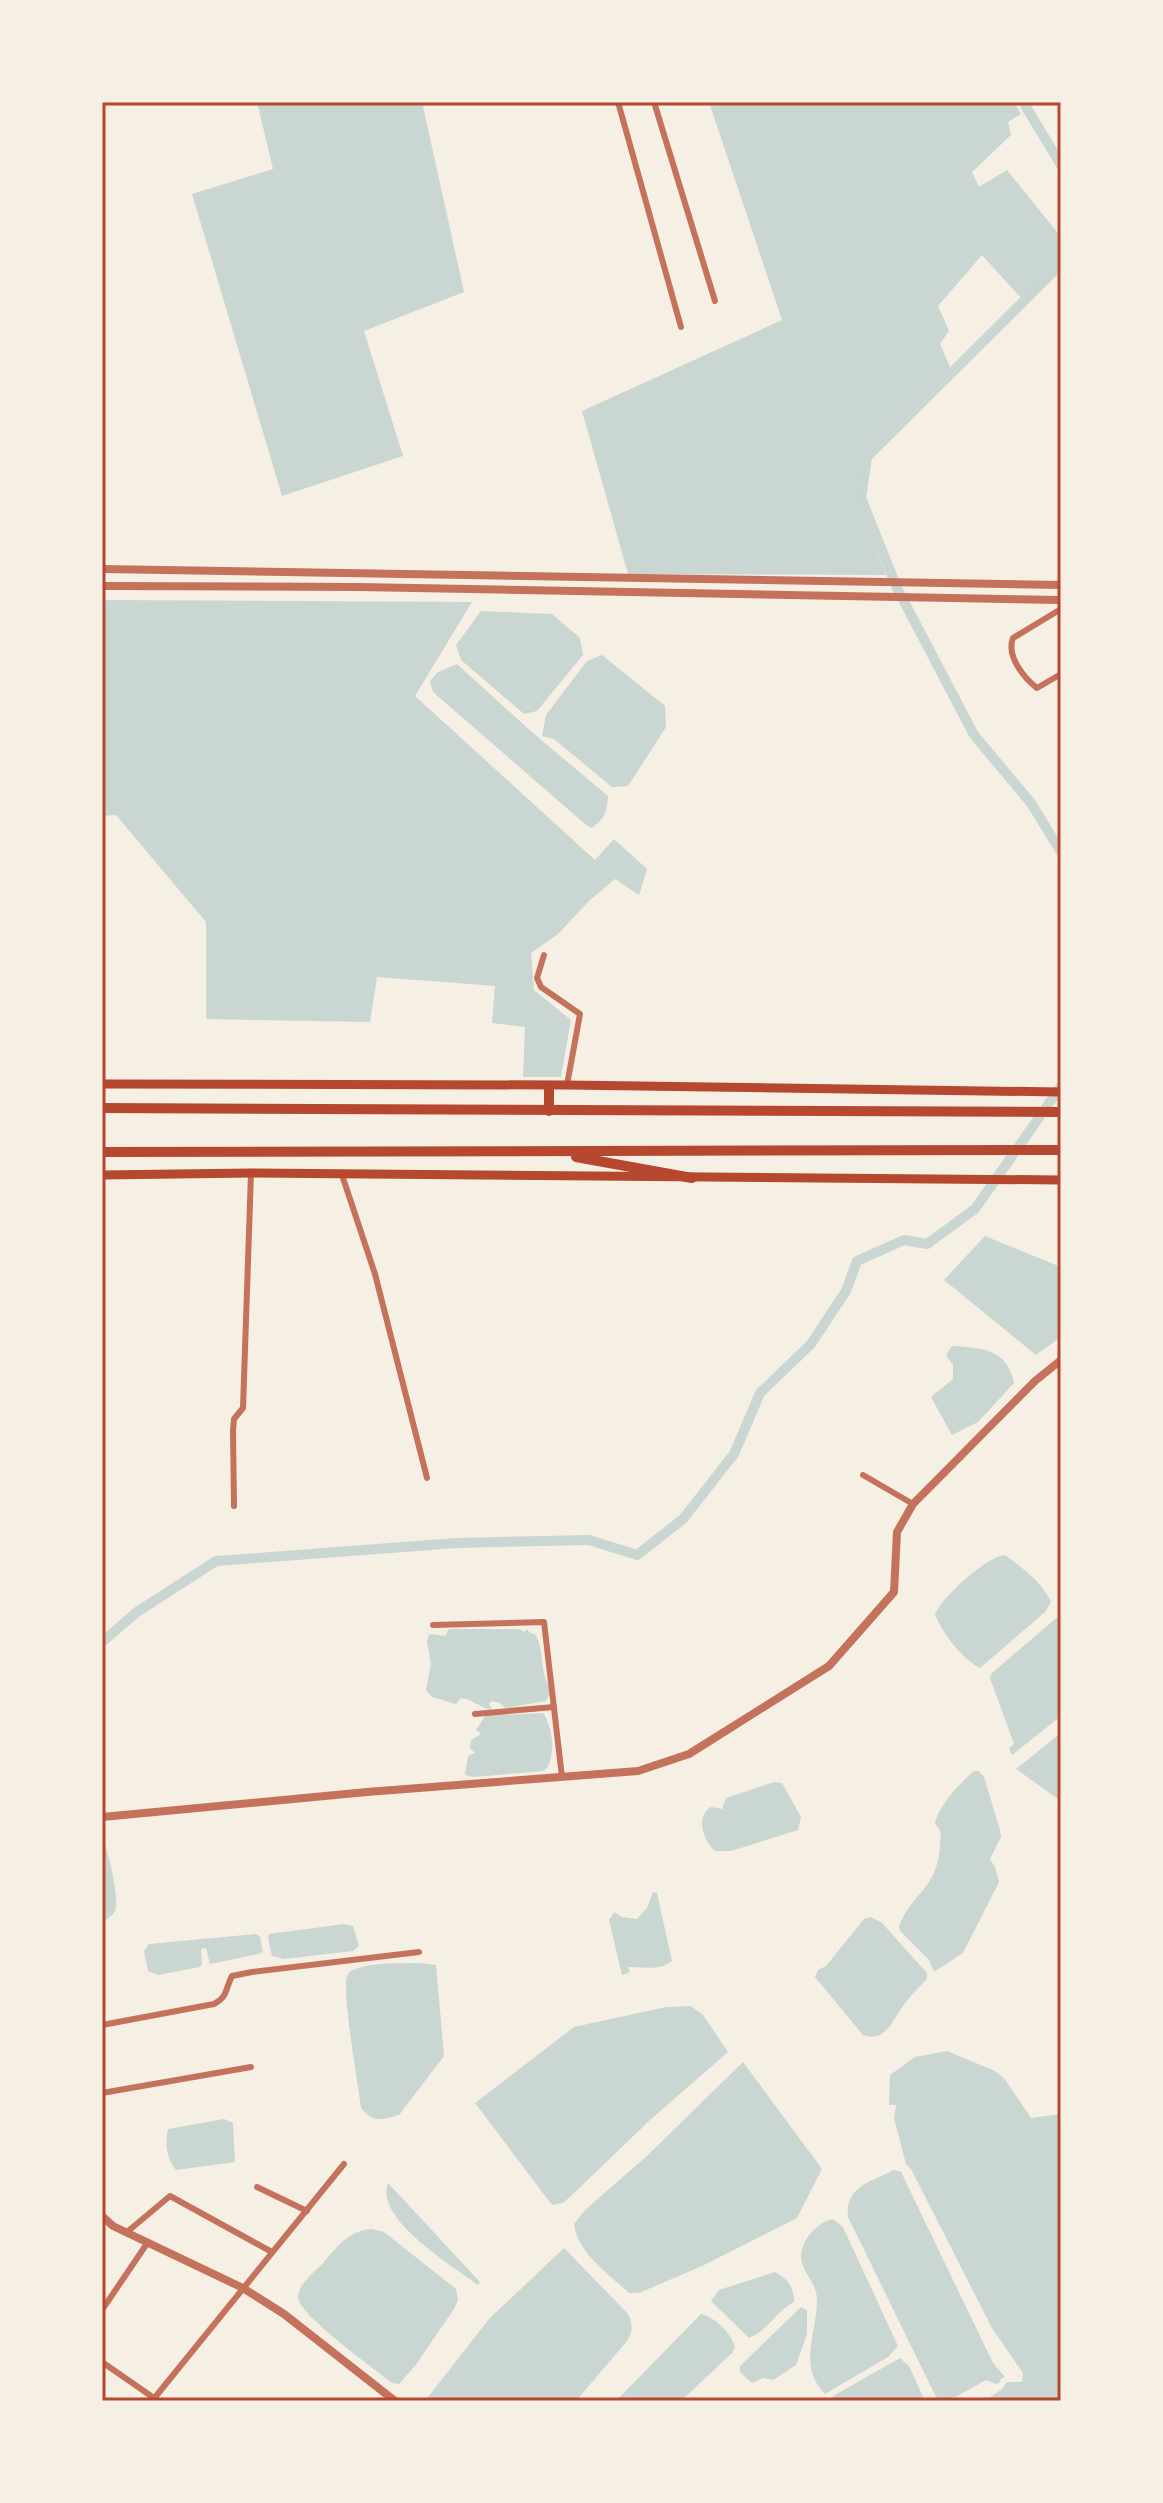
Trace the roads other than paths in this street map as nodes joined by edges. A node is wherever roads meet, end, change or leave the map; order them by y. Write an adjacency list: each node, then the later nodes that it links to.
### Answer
1 (618, 102): 4 (street)
2 (654, 102): 3 (street)
3 (715, 301)
4 (681, 327)
5 (102, 569): 6 (street)
6 (147, 570): 7 (street); 8 (street)
7 (148, 585): 9 (street); 10 (street)
8 (1061, 585)
9 (102, 586)
10 (1061, 600)
11 (1061, 609): 12 (street)
12 (1061, 674)
13 (544, 955): 15 (street)
14 (102, 1084): 16 (main road)
15 (567, 1085): 16 (main road); 17 (main road)
16 (549, 1086): 19 (highway)
17 (1061, 1092)
18 (102, 1108): 19 (highway)
19 (549, 1111): 20 (highway)
20 (1061, 1112)
21 (1061, 1150): 23 (highway)
22 (102, 1152): 23 (highway)
23 (548, 1152): 27 (highway)
24 (251, 1173): 25 (main road); 26 (main road); 33 (street)
25 (102, 1175)
26 (342, 1175): 27 (main road); 31 (street)
27 (692, 1178): 28 (main road)
28 (1061, 1180)
29 (1061, 1360): 32 (street)
30 (863, 1475): 32 (street)
31 (427, 1478)
32 (913, 1504): 37 (street)
33 (234, 1506)
34 (433, 1625): 35 (street)
35 (554, 1707): 36 (street); 37 (street)
36 (475, 1714)
37 (562, 1777): 38 (street)
38 (102, 1817)
39 (419, 1952): 40 (street)
40 (102, 2025)
41 (251, 2067): 42 (street)
42 (102, 2093)
43 (344, 2164): 45 (street)
44 (257, 2187): 45 (street)
45 (307, 2211): 49 (street)
46 (102, 2216): 47 (street)
47 (127, 2232): 48 (street); 49 (street)
48 (148, 2242): 50 (street); 51 (street)
49 (272, 2252): 50 (street)
50 (243, 2288): 53 (street); 54 (street)
51 (102, 2310)
52 (102, 2362): 53 (street)
53 (153, 2400)
54 (395, 2401)

